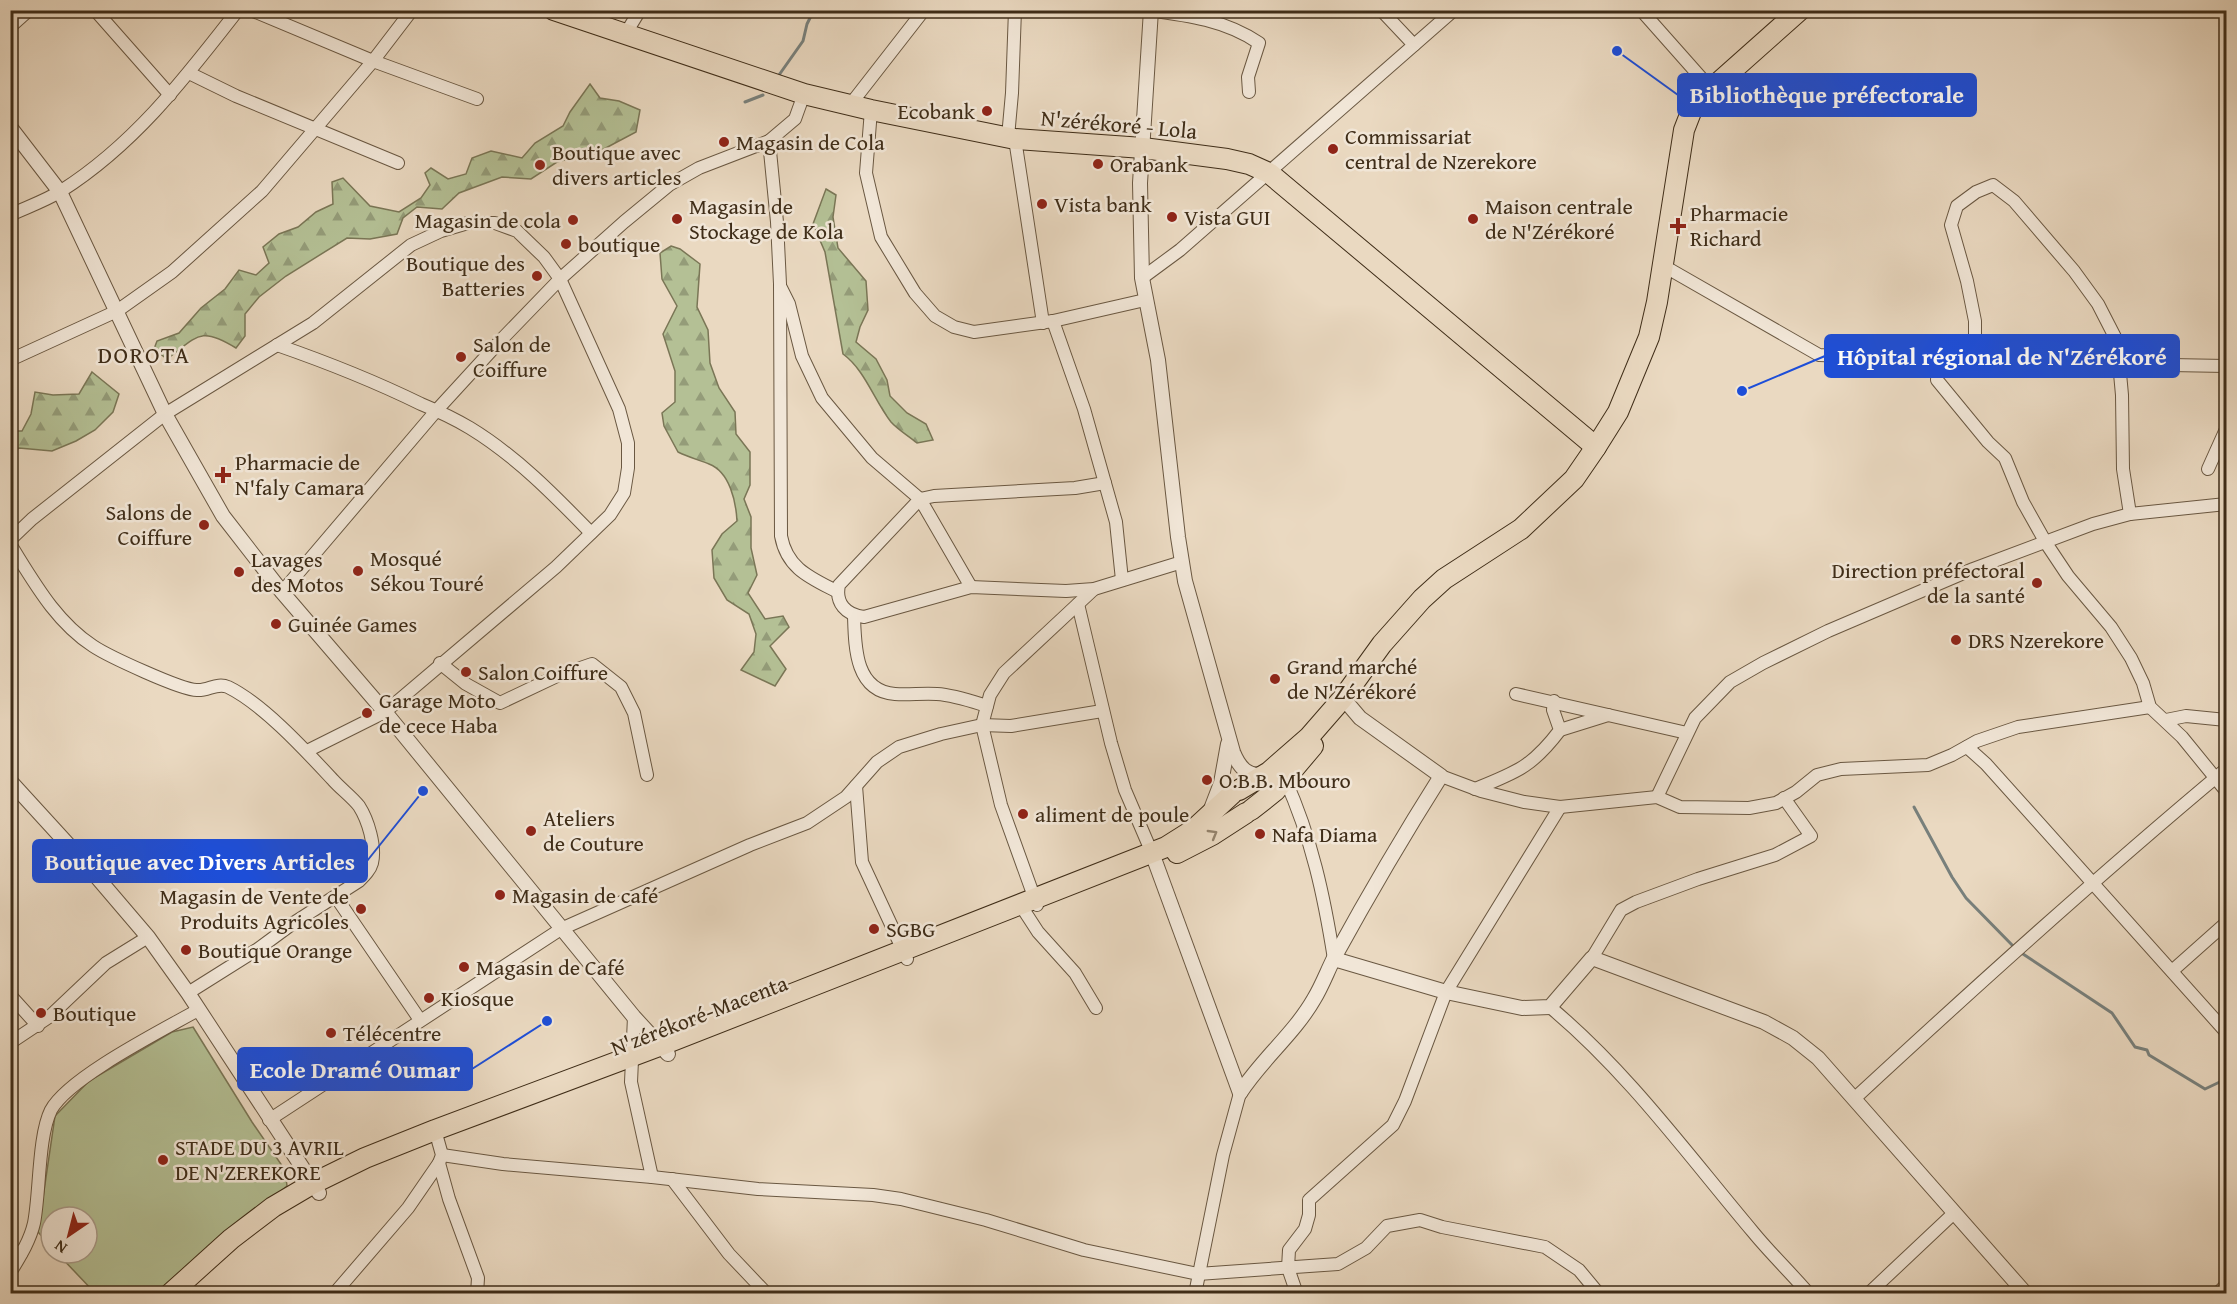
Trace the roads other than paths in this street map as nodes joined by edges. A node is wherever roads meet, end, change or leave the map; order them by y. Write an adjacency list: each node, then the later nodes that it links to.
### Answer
1 (29, 10): 15 (street)
2 (95, 10): 23 (street)
3 (238, 10): 19 (street)
4 (250, 10): 18 (street)
5 (412, 10): 18 (street)
6 (640, 10): 16 (street)
7 (924, 10): 25 (street)
8 (1015, 10): 29 (street)
9 (1381, 10): 17 (street)
10 (1454, 10): 17 (street)
11 (1641, 10): 20 (street)
12 (1800, 10): 20 (highway)
13 (561, 11): 16 (highway, N'zérékoré - Lola)
14 (1150, 11): 21 (street); 31 (street)
15 (10, 27)
16 (626, 33): 22 (highway, N'zérékoré - Lola)
17 (1414, 45): 33 (street)
18 (373, 61): 24 (street); 28 (street)
19 (189, 73): 23 (street); 28 (street)
20 (1712, 89): 36 (highway)
21 (1249, 92)
22 (804, 94): 25 (highway, N'zérékoré - Lola); 30 (street)
23 (170, 95): 34 (street)
24 (477, 99)
25 (850, 105): 26 (highway, N'zérékoré - Lola)
26 (871, 110): 29 (highway, N'zérékoré - Lola); 42 (street)
27 (10, 127): 34 (street)
28 (316, 129): 32 (street); 41 (street)
29 (1011, 138): 31 (highway, N'zérékoré - Lola); 42 (street)
30 (769, 141): 38 (street); 39 (street)
31 (1143, 148): 33 (highway, N'zérékoré - Lola); 37 (street)
32 (398, 164)
33 (1269, 173): 37 (street); 52 (highway, N'zérékoré - Lola)
34 (60, 192): 35 (street); 41 (street)
35 (10, 215)
36 (1662, 265): 45 (street); 52 (highway)
37 (1142, 278): 40 (street)
38 (560, 279): 43 (street); 49 (street); 58 (street)
39 (780, 284): 55 (street); 66 (street)
40 (1145, 300): 42 (street); 61 (street)
41 (117, 311): 44 (street); 50 (street)
42 (1048, 322): 54 (street)
43 (277, 345): 49 (street); 50 (street)
44 (10, 360)
45 (1938, 360): 46 (street); 60 (street)
46 (1975, 364): 47 (street); 47 (street)
47 (2120, 365): 48 (street); 57 (street)
48 (2226, 366)
49 (436, 411): 58 (street); 65 (street)
50 (165, 414): 59 (street); 65 (street)
51 (2226, 429): 53 (street)
52 (1596, 447): 71 (highway)
53 (2208, 468)
54 (1105, 483): 55 (street); 62 (street)
55 (920, 499): 63 (street); 66 (street)
56 (2226, 504): 57 (street)
57 (2130, 514): 60 (street)
58 (591, 533): 69 (street)
59 (10, 542): 85 (street)
60 (2046, 543): 74 (street); 82 (street)
61 (1182, 562): 62 (street); 83 (street)
62 (1122, 580): 64 (street)
63 (971, 587): 64 (street); 68 (street)
64 (1094, 590): 67 (street)
65 (282, 591): 75 (street)
66 (837, 592): 68 (street)
67 (1078, 604): 73 (street); 76 (street)
68 (854, 616): 73 (street)
69 (440, 663): 75 (street); 87 (street)
70 (1516, 694): 72 (street)
71 (1342, 698): 88 (highway); 89 (street)
72 (1554, 701): 77 (street); 81 (street)
73 (987, 706): 80 (street)
74 (2150, 707): 78 (street); 84 (street)
75 (385, 711): 85 (street); 106 (street)
76 (1102, 711): 80 (street); 101 (street)
77 (1610, 715): 81 (street); 82 (street)
78 (2166, 720): 79 (street); 90 (street)
79 (2226, 720)
80 (982, 725): 92 (street); 104 (street)
81 (1560, 730): 93 (street)
82 (1687, 733): 96 (street)
83 (1228, 739): 88 (street); 100 (street)
84 (1967, 747): 97 (street); 102 (street)
85 (307, 751): 103 (street)
86 (2226, 769): 90 (street)
87 (647, 775)
88 (1277, 776): 95 (highway); 99 (highway); 110 (street)
89 (1441, 776): 93 (street); 110 (street)
90 (2215, 778): 94 (street); 102 (street)
91 (10, 781): 107 (street)
92 (856, 786): 106 (street); 108 (street)
93 (1475, 789): 98 (street)
94 (2226, 791)
95 (1236, 792): 99 (highway); 100 (highway)
96 (1657, 796): 97 (street); 98 (street)
97 (1784, 798): 109 (street)
98 (1560, 807): 112 (street)
99 (1248, 811): 101 (highway, one-way to 99)
100 (1207, 818): 101 (highway)
101 (1154, 858): 104 (highway); 125 (street)
102 (2092, 885): 111 (street); 126 (street)
103 (336, 897): 113 (street); 119 (street)
104 (1032, 906): 108 (highway); 116 (street)
105 (2226, 923): 111 (street)
106 (561, 929): 118 (street); 119 (street)
107 (148, 937): 113 (street); 120 (street)
108 (904, 955): 123 (highway)
109 (1592, 958): 115 (street); 126 (street)
110 (1334, 959): 112 (street); 125 (street)
111 (2172, 971): 121 (street)
112 (1446, 992): 115 (street); 134 (street)
113 (188, 993): 117 (street)
114 (10, 995): 120 (street)
115 (1550, 1007): 146 (street)
116 (1096, 1008)
117 (198, 1010): 127 (street); 133 (street)
118 (634, 1017): 123 (street); 124 (street)
119 (420, 1020): 127 (street)
120 (38, 1026): 122 (street)
121 (2226, 1032)
122 (10, 1043)
123 (665, 1050): 124 (highway)
124 (632, 1062): 128 (highway); 129 (street)
125 (1240, 1093): 136 (street)
126 (1854, 1099): 132 (street)
127 (269, 1120): 131 (street)
128 (439, 1146): 129 (street); 131 (highway); 140 (street); 141 (street)
129 (652, 1177): 130 (street)
130 (672, 1179): 136 (street); 142 (street)
131 (315, 1189): 138 (highway); 139 (highway)
132 (1954, 1213): 147 (street); 148 (street)
133 (16, 1251): 135 (street)
134 (1288, 1268): 136 (street); 144 (street); 145 (street)
135 (10, 1273)
136 (1198, 1274): 143 (street)
137 (2226, 1285): 149 (street)
138 (170, 1293)
139 (188, 1293)
140 (334, 1293)
141 (477, 1293)
142 (767, 1293)
143 (1195, 1293)
144 (1297, 1293)
145 (1599, 1293)
146 (1809, 1293)
147 (1868, 1293)
148 (2025, 1293)
149 (2217, 1293)

